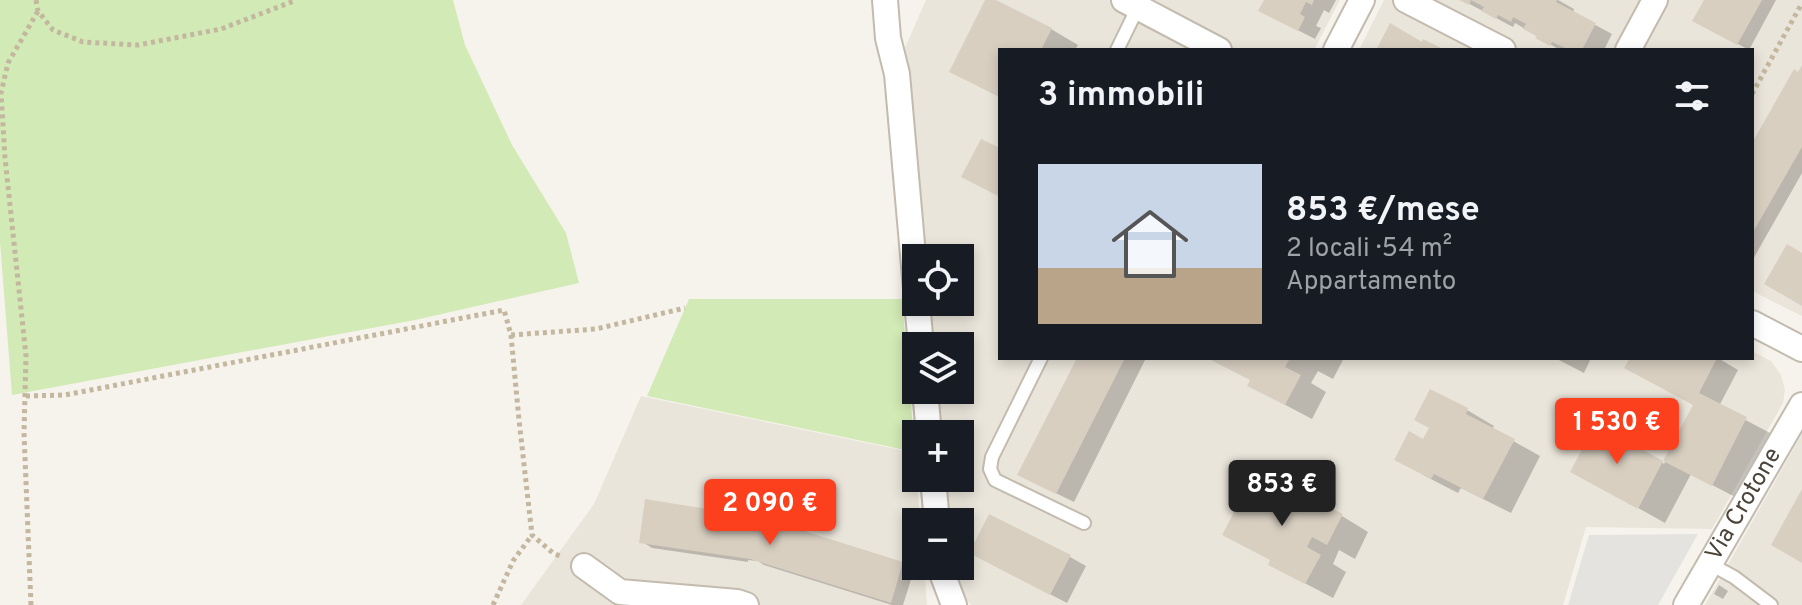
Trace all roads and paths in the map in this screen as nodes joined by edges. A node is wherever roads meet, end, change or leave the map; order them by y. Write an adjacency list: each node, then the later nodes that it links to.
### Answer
1 (36, 0): 9 (path)
2 (885, 0): 16 (street)
3 (1362, 0): 12 (street)
4 (1406, 0): 13 (street)
5 (1655, 0): 14 (street)
6 (294, 1): 9 (path)
7 (1802, 3): 15 (path)
8 (1131, 4): 10 (lane); 11 (street)
9 (38, 11): 22 (path)
10 (1118, 48)
11 (1215, 48)
12 (1337, 48)
13 (1499, 48)
14 (1629, 48)
15 (1754, 90)
16 (912, 244)
17 (685, 308): 19 (path)
18 (1754, 324): 20 (street)
19 (511, 335): 22 (path); 25 (path)
20 (1802, 349)
21 (1040, 360): 24 (lane)
22 (26, 396): 29 (path)
23 (1802, 405): 26 (street, Via Crotone)
24 (1084, 523)
25 (532, 535): 27 (path); 30 (path)
26 (1710, 564): 33 (street, Via Crotone); 34 (lane)
27 (584, 566): 31 (street)
28 (945, 580): 32 (street)
29 (31, 605)
30 (493, 605)
31 (746, 605)
32 (954, 605)
33 (1686, 605)
34 (1771, 605)

